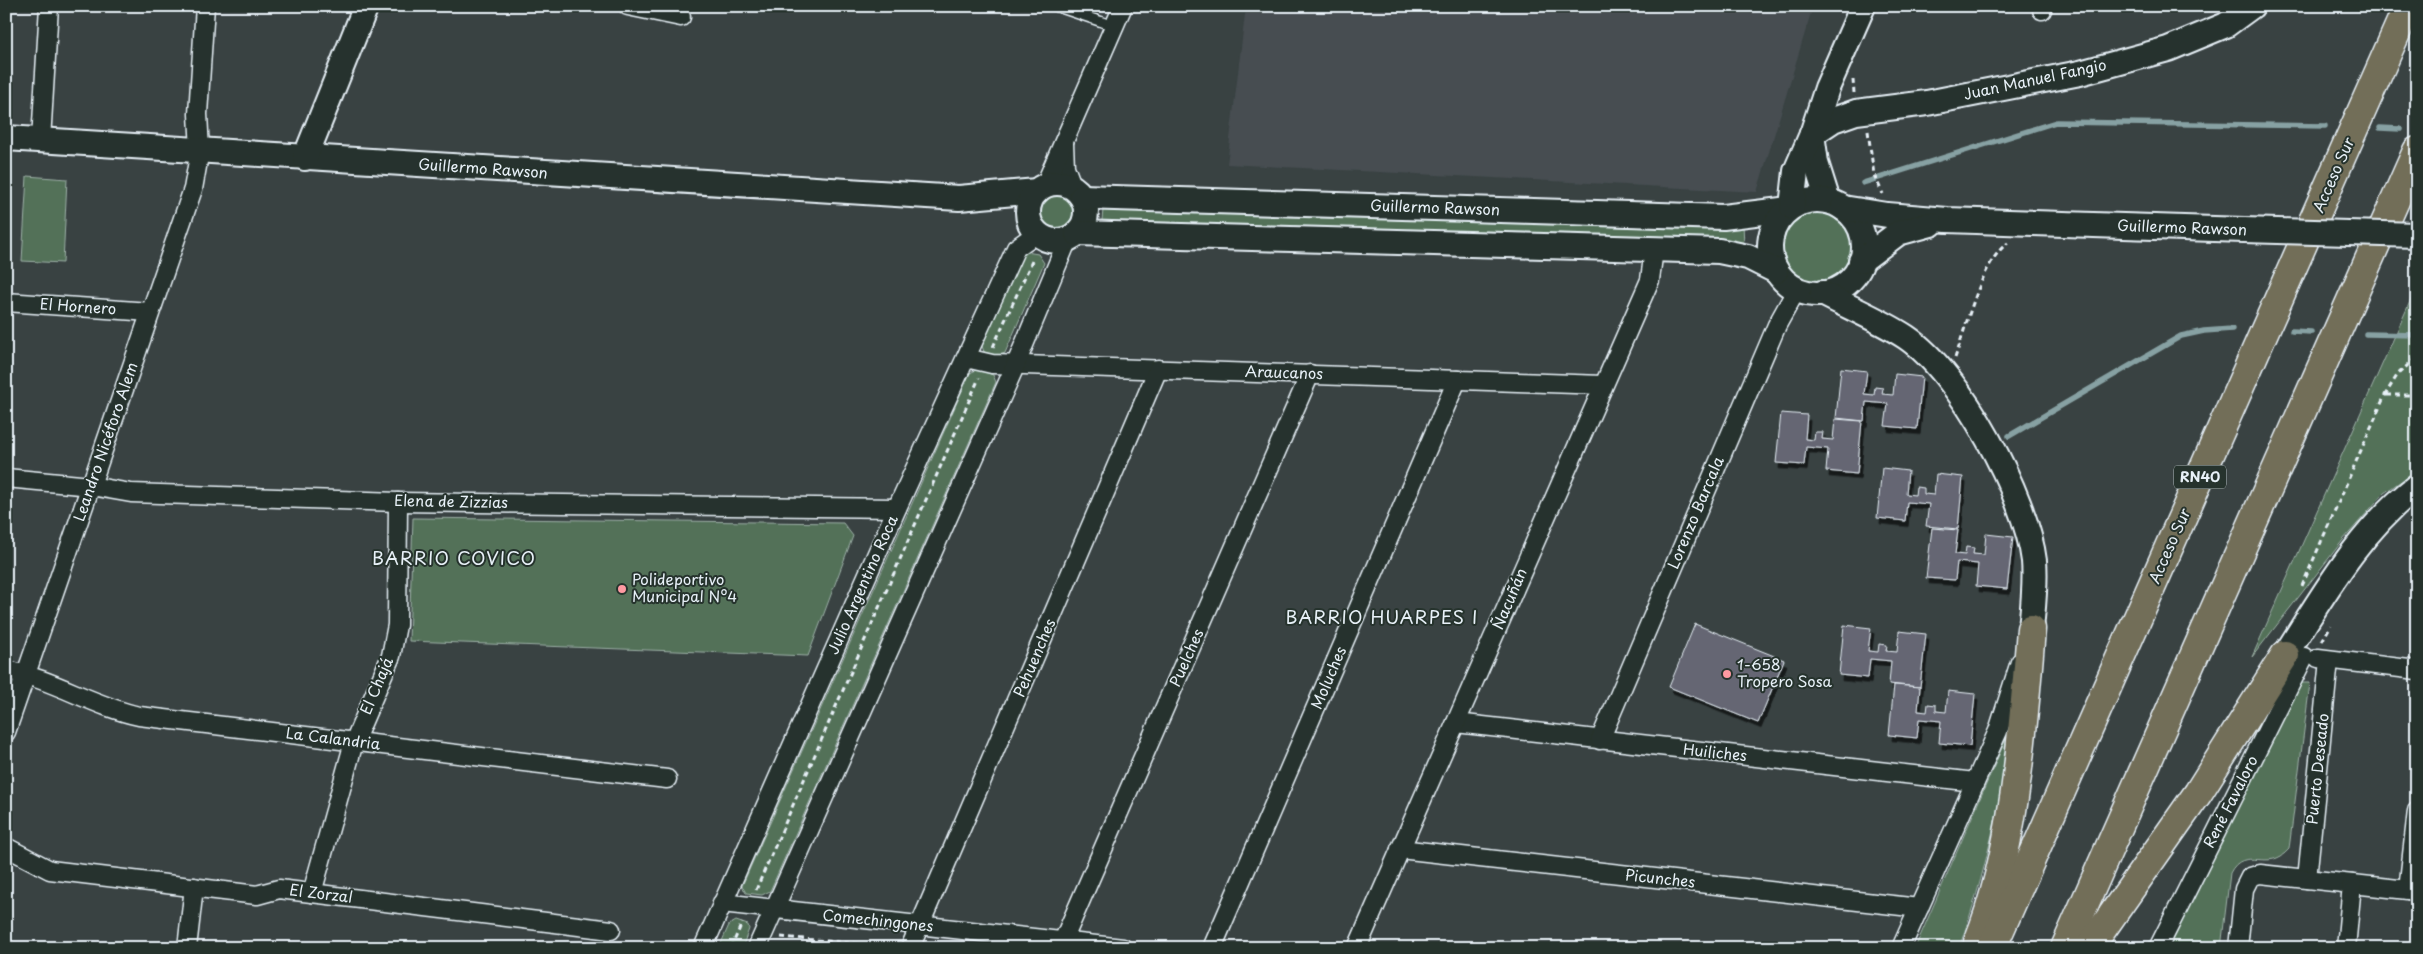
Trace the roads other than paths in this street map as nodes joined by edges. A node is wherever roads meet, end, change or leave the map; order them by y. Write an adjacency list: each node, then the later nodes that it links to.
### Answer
1 (50, 6): 15 (street)
2 (205, 6): 16 (street, Leandro Nicéforo Alem)
3 (366, 6): 18 (main road)
4 (628, 6): 10 (street)
5 (1055, 6): 11 (lane)
6 (1123, 6): 11 (street)
7 (1863, 6): 12 (main road)
8 (2252, 6): 12 (main road, Juan Manuel Fangio)
9 (2408, 6): 81 (highway, Acceso Sur / RN40)
10 (681, 17)
11 (1114, 26): 13 (street)
12 (1812, 134): 22 (main road); 23 (main road)
13 (1064, 136): 19 (street); 20 (street)
14 (6, 138): 15 (main road, Guillermo Rawson)
15 (41, 140): 16 (main road, Guillermo Rawson)
16 (200, 150): 18 (main road, Guillermo Rawson); 34 (street, Leandro Nicéforo Alem)
17 (2417, 150): 82 (highway)
18 (305, 158): 21 (main road, Guillermo Rawson)
19 (1040, 189): 20 (main road); 21 (main road, Guillermo Rawson); 25 (main road)
20 (1077, 192): 23 (main road, Guillermo Rawson); 27 (main road)
21 (959, 198): 25 (main road, Guillermo Rawson)
22 (1835, 204): 23 (main road); 24 (main road, Guillermo Rawson); 29 (main road)
23 (1790, 208): 30 (main road)
24 (1947, 220): 26 (main road, Guillermo Rawson, bridge); 29 (main road, Guillermo Rawson)
25 (1033, 223): 27 (main road); 35 (street, Julio Argentino Roca)
26 (2417, 235)
27 (1072, 236): 28 (main road); 36 (street)
28 (1654, 249): 30 (main road); 40 (street, Ñacuñán)
29 (1861, 261): 32 (main road)
30 (1776, 271): 31 (main road)
31 (1797, 289): 32 (main road); 54 (street, Lorenzo Barcala)
32 (1822, 293): 46 (main road)
33 (6, 302): 34 (street, El Hornero)
34 (150, 312): 42 (street, Leandro Nicéforo Alem)
35 (966, 358): 36 (street, Araucanos); 45 (street, Julio Argentino Roca)
36 (1016, 364): 37 (street, Araucanos); 68 (street)
37 (1158, 369): 38 (street, Araucanos); 69 (street, Pehuenches)
38 (1310, 374): 39 (street, Araucanos); 72 (street, Puelches)
39 (1457, 380): 40 (street, Araucanos); 77 (street, Moluches)
40 (1603, 385): 52 (street, Ñacuñán)
41 (6, 478): 42 (street, Elena de Zizzias)
42 (91, 486): 44 (street, Elena de Zizzias); 51 (street, Leandro Nicéforo Alem)
43 (2417, 486): 47 (main road, René Favaloro)
44 (398, 502): 45 (street, Elena de Zizzias); 55 (street, El Chajá)
45 (896, 508): 66 (street, Julio Argentino Roca)
46 (2031, 629): 57 (street); 80 (highway)
47 (2294, 656): 48 (street); 83 (highway); 84 (street, René Favaloro)
48 (2329, 660): 50 (street); 61 (street, Puerto Deseado)
49 (6, 670): 51 (street, La Calandria)
50 (2417, 670)
51 (28, 674): 53 (street, Leandro Nicéforo Alem); 55 (street, La Calandria)
52 (1456, 723): 54 (street, Huiliches); 60 (street, Ñacuñán)
53 (6, 732)
54 (1600, 740): 57 (street, Huiliches)
55 (354, 742): 56 (street, La Calandria); 65 (street, El Chajá)
56 (667, 779)
57 (1975, 782): 67 (street)
58 (2417, 811): 64 (street)
59 (6, 848): 63 (street, El Zorzal)
60 (1400, 850): 67 (street, Picunches); 78 (street, Ñacuñán)
61 (2307, 879): 62 (street); 85 (street)
62 (2352, 884): 64 (street); 86 (street)
63 (194, 887): 65 (street, El Zorzal); 73 (street)
64 (2412, 891)
65 (312, 893): 70 (street, El Zorzal)
66 (722, 903): 68 (street, Comechingones); 74 (street, Julio Argentino Roca)
67 (1919, 908): 79 (street)
68 (774, 910): 69 (street, Comechingones); 71 (street)
69 (920, 926): 72 (street, Comechingones); 75 (street, Pehuenches)
70 (611, 930)
71 (760, 941)
72 (1063, 941): 76 (street, Comechingones)
73 (187, 948)
74 (703, 948)
75 (910, 948)
76 (1123, 948)
77 (1212, 948)
78 (1357, 948)
79 (1901, 948)
80 (1976, 948)
81 (1992, 948)
82 (2065, 948)
83 (2089, 948)
84 (2158, 948)
85 (2238, 948)
86 (2346, 948)

